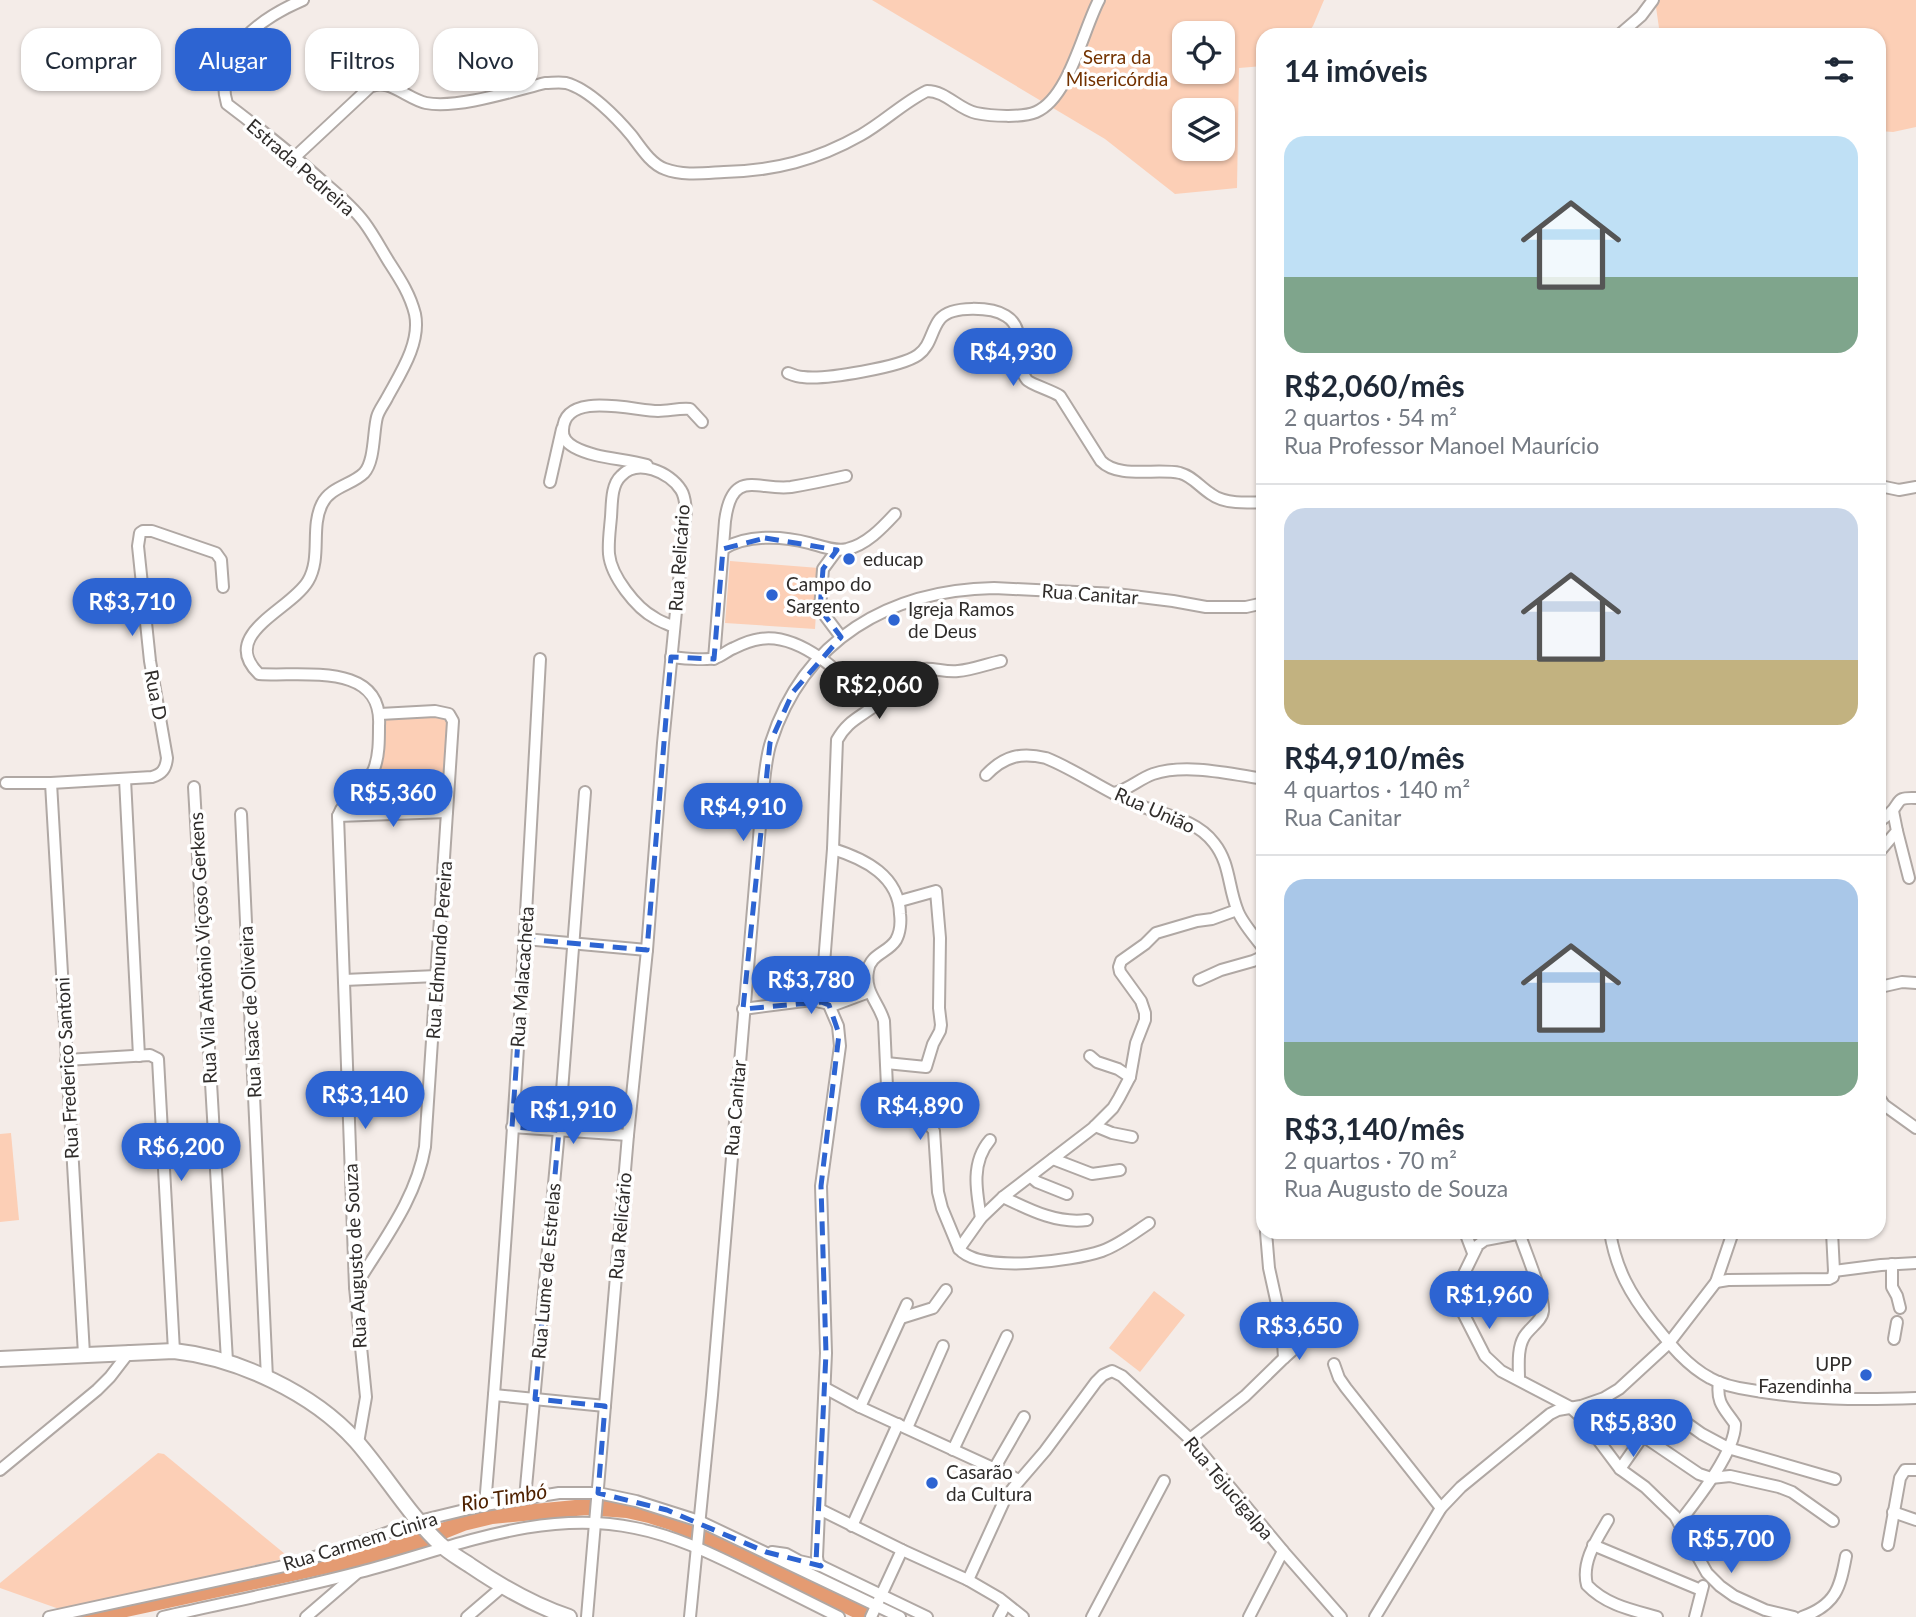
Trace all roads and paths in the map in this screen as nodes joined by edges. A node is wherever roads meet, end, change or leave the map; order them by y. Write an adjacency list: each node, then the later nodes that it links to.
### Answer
1 (303, 0): 5 (street, Estrada Pedreira)
2 (1100, 0): 5 (street)
3 (1653, 0): 4 (street)
4 (1627, 28)
5 (296, 156): 28 (street, Estrada Pedreira)
6 (788, 373): 14 (street)
7 (702, 422): 8 (street)
8 (563, 426): 9 (street); 11 (street)
9 (656, 470): 20 (street, Rua Relicário); 20 (street, Rua Relicário)
10 (846, 477): 16 (street)
11 (550, 482)
12 (1886, 487): 13 (street)
13 (1916, 487)
14 (1256, 502)
15 (895, 514): 17 (street)
16 (723, 549): 17 (street); 25 (street)
17 (837, 551): 21 (street)
18 (223, 586): 31 (street, Rua D)
19 (1256, 605): 21 (street, Rua Canitar)
20 (674, 627): 22 (street, Rua Relicário)
21 (841, 638): 23 (street, Rua Canitar)
22 (671, 657): 25 (street); 52 (street, Rua Relicário)
23 (818, 657): 25 (street); 27 (street); 61 (street, Rua Canitar)
24 (540, 659): 50 (street, Rua Malacacheta)
25 (714, 659)
26 (1001, 661): 27 (street)
27 (874, 706): 45 (street)
28 (380, 714): 39 (street, Rua Edmundo Pereira); 41 (street)
29 (986, 775): 36 (street, Rua União)
30 (1256, 778): 36 (street)
31 (125, 779): 33 (street, Rua D); 62 (street)
32 (6, 783): 33 (street, Rua D)
33 (51, 783): 64 (street, Rua Frederico Santoni)
34 (194, 787): 110 (street, Rua Vila Antônio Viçoso Gerkens)
35 (585, 792): 51 (street, Rua Lume de Estrelas)
36 (1114, 793): 48 (street, Rua União)
37 (1916, 798): 38 (street)
38 (1893, 811): 42 (street); 43 (street)
39 (447, 812): 41 (street); 54 (street, Rua Edmundo Pereira)
40 (241, 814): 112 (street, Rua Isaac de Oliveira)
41 (338, 816): 55 (street, Rua Augusto de Souza)
42 (1886, 816)
43 (1897, 831): 44 (street); 46 (street)
44 (1886, 844)
45 (833, 849): 47 (street); 60 (street)
46 (1909, 878)
47 (900, 901): 59 (street); 65 (street)
48 (1237, 910): 49 (street, Rua União); 66 (street)
49 (1256, 937)
50 (525, 939): 51 (street); 69 (street, Rua Malacacheta)
51 (574, 943): 52 (street); 71 (street, Rua Lume de Estrelas)
52 (647, 950): 72 (street, Rua Relicário)
53 (1256, 960): 56 (street)
54 (437, 976): 55 (street); 96 (street, Rua Edmundo Pereira)
55 (344, 980): 96 (street, Rua Augusto de Souza)
56 (1199, 980)
57 (1916, 983): 58 (street)
58 (1886, 986)
59 (869, 992): 60 (street); 65 (street)
60 (825, 1003): 61 (street); 115 (street)
61 (743, 1009): 149 (street, Rua Canitar)
62 (139, 1056): 64 (street); 105 (street)
63 (1090, 1056): 66 (street)
64 (66, 1060): 107 (street, Rua Frederico Santoni)
65 (886, 1063): 90 (street)
66 (1130, 1077): 68 (street)
67 (1886, 1106): 70 (street)
68 (1095, 1126): 73 (street); 75 (street)
69 (512, 1127): 71 (street); 116 (street, Rua Malacacheta)
70 (1916, 1128)
71 (559, 1130): 72 (street); 118 (street, Rua Lume de Estrelas)
72 (628, 1135): 119 (street, Rua Relicário)
73 (1132, 1137)
74 (990, 1140): 80 (street)
75 (1053, 1159): 76 (street); 77 (street)
76 (1120, 1170)
77 (1031, 1177): 78 (street); 79 (street)
78 (1067, 1194)
79 (1003, 1197): 80 (street); 81 (street)
80 (981, 1218): 90 (street)
81 (1087, 1220)
82 (1149, 1223): 90 (street)
83 (1267, 1239): 108 (street)
84 (1468, 1239): 91 (street)
85 (1490, 1239): 91 (street)
86 (1521, 1239): 113 (street)
87 (1611, 1239): 102 (street)
88 (1731, 1239): 95 (street)
89 (1832, 1239): 94 (street)
90 (959, 1249)
91 (1473, 1253): 113 (street)
92 (1916, 1263): 93 (street)
93 (1892, 1265): 94 (street); 101 (street)
94 (1834, 1274): 95 (street)
95 (1716, 1282): 102 (street)
96 (355, 1287): 126 (street, Rua Augusto de Souza)
97 (946, 1290): 99 (street)
98 (907, 1304): 99 (street)
99 (901, 1318): 120 (street)
100 (1007, 1336): 128 (street)
101 (1894, 1339)
102 (1669, 1343): 114 (street); 121 (street)
103 (943, 1346): 123 (street)
104 (1294, 1349): 108 (street)
105 (174, 1351): 106 (main road); 110 (main road)
106 (130, 1352): 107 (main road); 131 (street)
107 (84, 1354): 109 (main road)
108 (1284, 1358): 125 (street)
109 (0, 1359)
110 (227, 1361): 112 (main road)
111 (1334, 1364): 140 (street)
112 (267, 1378): 126 (main road)
113 (1519, 1379): 121 (street)
114 (1719, 1382): 117 (street); 127 (street)
115 (825, 1388): 120 (street); 141 (street)
116 (494, 1395): 118 (street); 139 (street, Rua Malacacheta)
117 (1916, 1398)
118 (535, 1399): 119 (street); 138 (street, Rua Lume de Estrelas)
119 (605, 1406): 137 (street, Rua Relicário)
120 (860, 1407): 123 (street)
121 (1570, 1408): 130 (street); 140 (street)
122 (1024, 1417): 129 (street)
123 (903, 1426): 128 (street); 150 (street)
124 (1643, 1436): 127 (street); 130 (street); 133 (street)
125 (1190, 1439): 135 (street, Rua Tejucigalpa); 156 (street, Rua Tejucigalpa)
126 (358, 1443): 148 (main road)
127 (1728, 1448): 133 (street); 134 (street)
128 (953, 1450): 129 (street)
129 (994, 1469): 135 (street)
130 (1620, 1469): 147 (street)
131 (0, 1470)
132 (1916, 1470): 142 (street)
133 (1711, 1478): 146 (street); 147 (street)
134 (1835, 1479)
135 (1019, 1480): 162 (street)
136 (1164, 1481): 180 (street)
137 (598, 1496): 138 (street, Rua Carmem Cinira); 143 (street, Rua Relicário); 149 (street, Rua Carmem Cinira)
138 (525, 1498): 139 (street, Rua Carmem Cinira)
139 (485, 1504): 148 (street, Rua Carmem Cinira)
140 (1441, 1508): 183 (street)
141 (819, 1509): 150 (street); 159 (street)
142 (1893, 1512): 145 (street); 153 (street)
143 (596, 1519): 151 (street, Rua Carmem Cinira); 154 (street, Rua Carmem Cinira); 173 (street, Rua Relicário)
144 (1608, 1520): 152 (street)
145 (1916, 1520)
146 (1833, 1521)
147 (1679, 1522): 161 (street)
148 (421, 1524): 154 (main road); 168 (street, Rua Carmem Cinira)
149 (699, 1524): 151 (street, Rua Canitar); 157 (street, Rua Carmem Cinira)
150 (852, 1526): 155 (street)
151 (697, 1545): 174 (street, Rua Canitar); 175 (street, Rua Carmem Cinira)
152 (1593, 1545): 164 (street); 184 (street)
153 (1888, 1545)
154 (442, 1546): 160 (street, Rua Carmem Cinira); 163 (main road)
155 (902, 1550): 162 (street); 166 (street)
156 (1283, 1551): 181 (street); 182 (street, Rua Tejucigalpa)
157 (766, 1552): 159 (street); 166 (street, Rua Carmem Cinira)
158 (1846, 1556): 167 (street)
159 (821, 1566): 166 (street)
160 (358, 1573): 169 (street, Rua Carmem Cinira); 170 (street)
161 (1707, 1573): 164 (street); 186 (street)
162 (968, 1580): 165 (street)
163 (502, 1587): 171 (street); 172 (main road)
164 (1701, 1590): 185 (street)
165 (1006, 1604): 178 (street); 179 (street)
166 (876, 1607): 176 (street, Rua Carmem Cinira); 177 (street)
167 (1820, 1613): 187 (street)
168 (49, 1617)
169 (163, 1617)
170 (306, 1617)
171 (467, 1617)
172 (569, 1617)
173 (587, 1617)
174 (690, 1617)
175 (839, 1617)
176 (900, 1617)
177 (927, 1617)
178 (999, 1617)
179 (1023, 1617)
180 (1092, 1617)
181 (1250, 1617)
182 (1341, 1617)
183 (1375, 1617)
184 (1657, 1617)
185 (1695, 1617)
186 (1794, 1617)
187 (1802, 1617)

